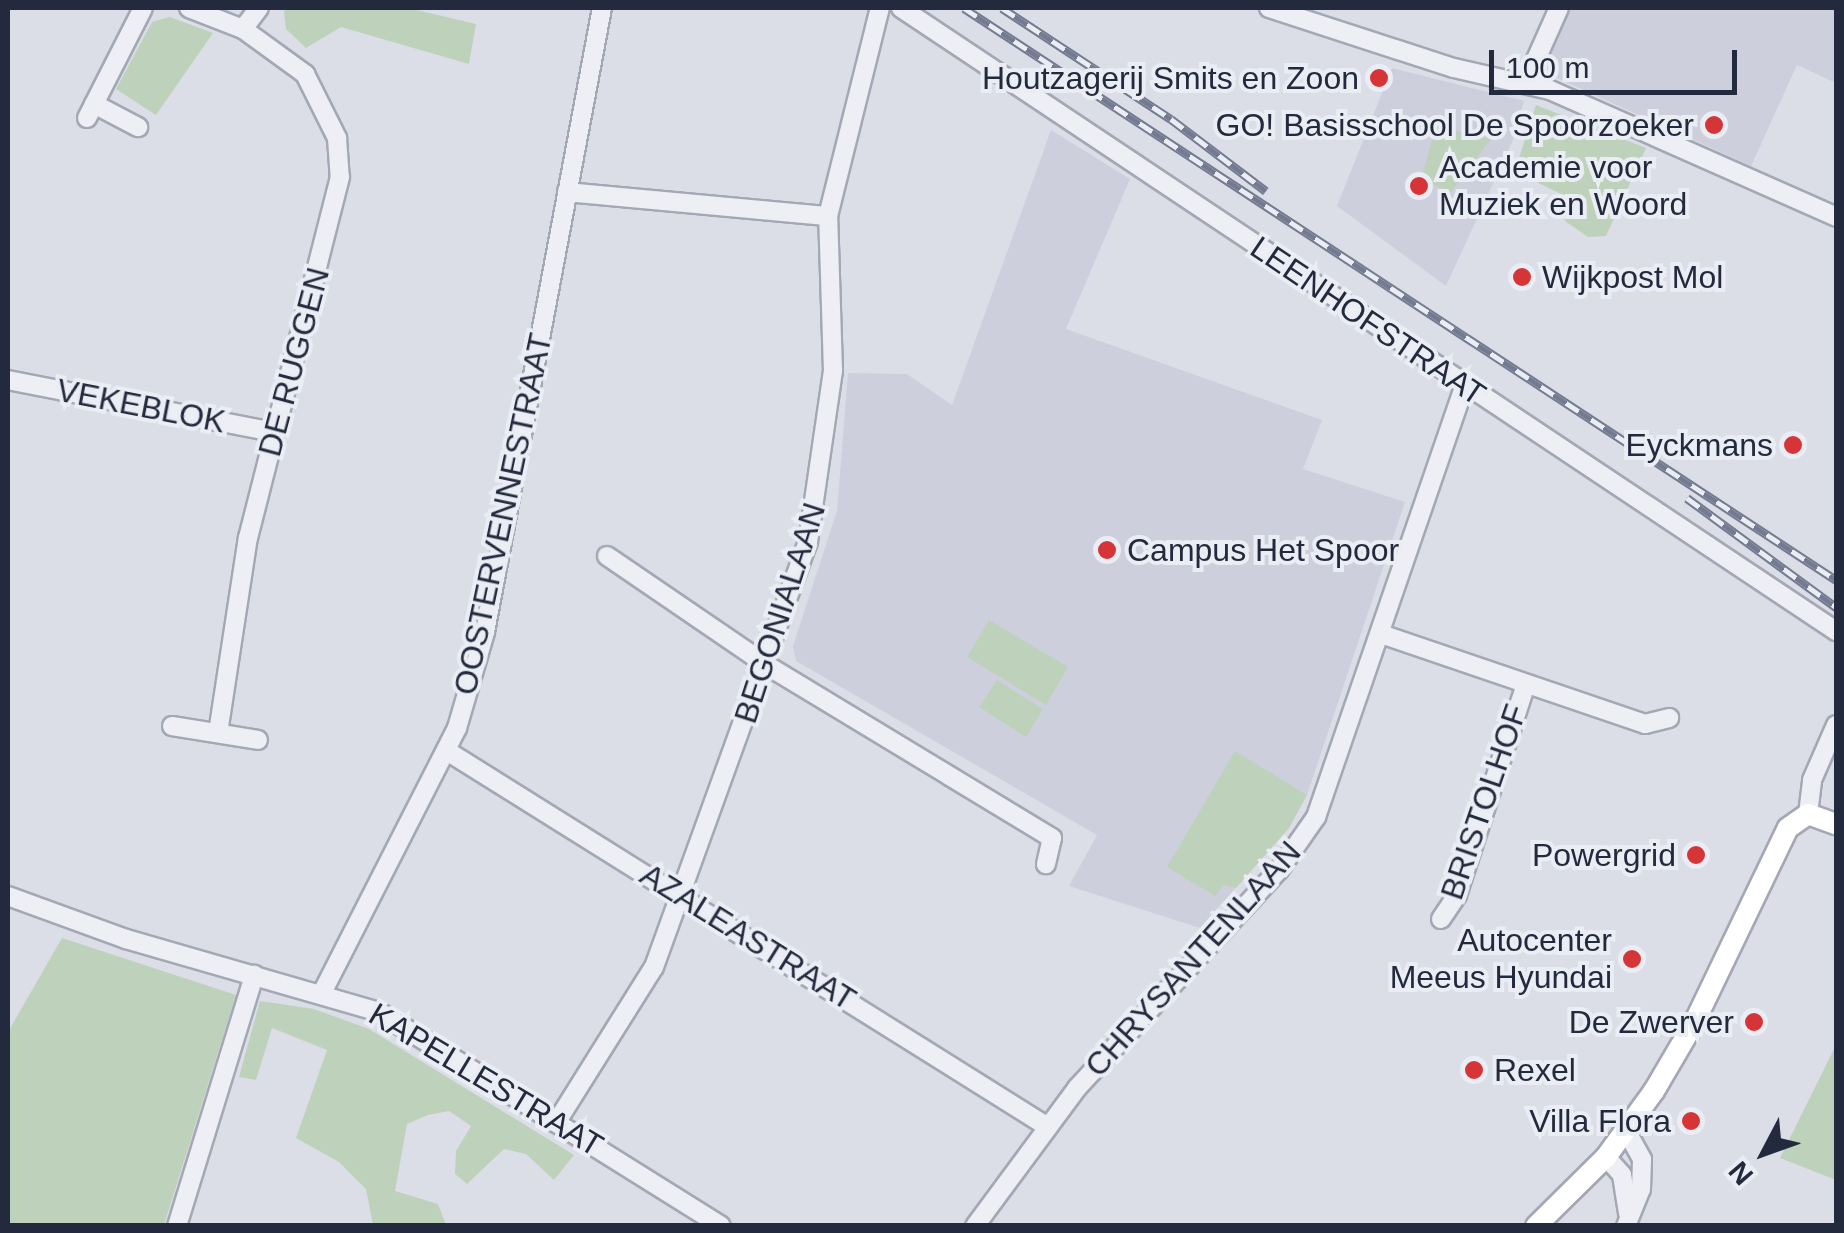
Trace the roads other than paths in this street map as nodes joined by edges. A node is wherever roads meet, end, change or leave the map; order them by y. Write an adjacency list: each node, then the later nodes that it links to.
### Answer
1 (143, 8): 11 (street)
2 (189, 8): 9 (street, DE RUGGEN)
3 (259, 8): 9 (street)
4 (602, 8): 12 (street, OOSTERVENNESTRAAT)
5 (880, 8): 13 (street, BEGONIALAAN)
6 (901, 8): 16 (street, LEENHOFSTRAAT)
7 (1269, 8): 10 (street)
8 (1560, 8): 10 (street)
9 (242, 29): 17 (street, DE RUGGEN)
10 (1526, 82): 14 (street)
11 (138, 127)
12 (567, 192): 13 (street); 28 (street, OOSTERVENNESTRAAT)
13 (828, 216): 21 (street, BEGONIALAAN)
14 (1836, 218)
15 (8, 380): 17 (street, VEKEBLOK)
16 (1464, 386): 19 (street, LEENHOFSTRAAT); 20 (street, CHRYSANTENLAAN)
17 (274, 432): 26 (street, DE RUGGEN)
18 (607, 556): 21 (street)
19 (1836, 631)
20 (1381, 634): 22 (street, BRISTOLHOF); 38 (street, CHRYSANTENLAAN)
21 (768, 666): 31 (street); 32 (street, BEGONIALAAN)
22 (1526, 684): 23 (street, BRISTOLHOF); 34 (street, BRISTOLHOF)
23 (1668, 718)
24 (1836, 725): 29 (street)
25 (172, 726): 26 (street)
26 (218, 733): 27 (street)
27 (258, 740)
28 (447, 750): 32 (street, AZALEASTRAAT); 36 (street, OOSTERVENNESTRAAT)
29 (1808, 814): 30 (main road); 39 (main road)
30 (1836, 824)
31 (1046, 864)
32 (681, 895): 37 (street, BEGONIALAAN); 38 (street, AZALEASTRAAT)
33 (8, 896): 35 (street, KAPELLESTRAAT)
34 (1441, 919)
35 (254, 975): 36 (street, KAPELLESTRAAT); 42 (street)
36 (322, 992): 37 (street, KAPELLESTRAAT)
37 (556, 1122): 43 (street, KAPELLESTRAAT)
38 (1048, 1127): 44 (street, CHRYSANTENLAAN)
39 (1626, 1130): 40 (main road); 41 (street)
40 (1606, 1157): 41 (street); 45 (main road)
41 (1627, 1222)
42 (182, 1223)
43 (721, 1226)
44 (975, 1226)
45 (1536, 1226)

